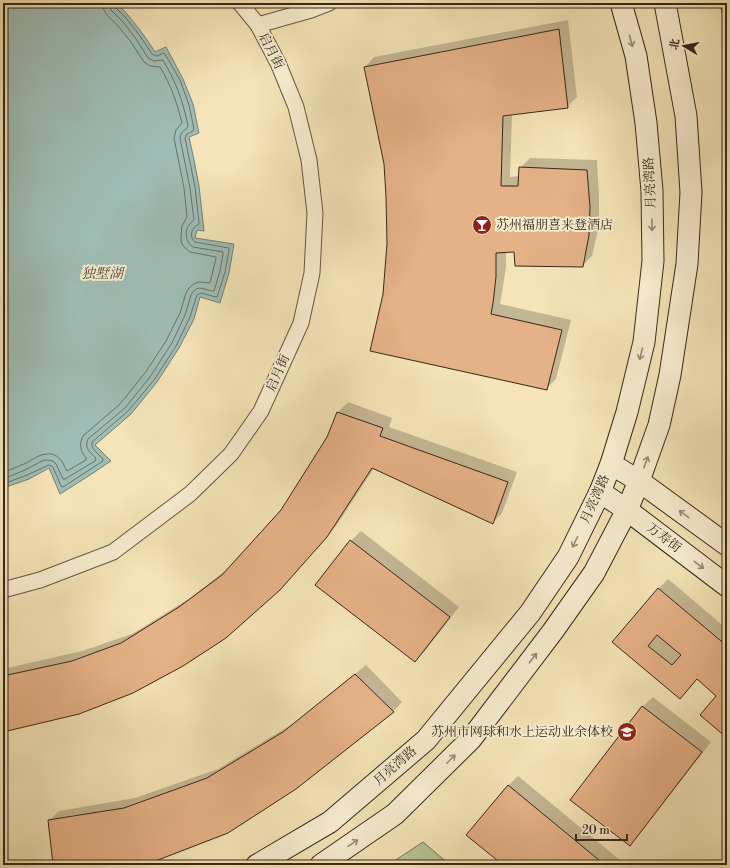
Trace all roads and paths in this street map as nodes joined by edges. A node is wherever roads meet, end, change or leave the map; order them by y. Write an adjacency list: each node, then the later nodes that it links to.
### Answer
1 (240, 3): 5 (street, 启月街)
2 (329, 3): 5 (street, 启月街)
3 (622, 3): 6 (street, 月亮湾路, one-way to 6)
4 (666, 3): 7 (street, one-way to 4)
5 (258, 25): 12 (street, 启月街)
6 (611, 464): 7 (street); 8 (street, 月亮湾路)
7 (640, 481): 9 (street); 10 (street, one-way to 7)
8 (600, 492): 9 (street, 万寿街); 13 (street, 月亮湾路, one-way to 13)
9 (627, 510): 11 (street, 万寿街, one-way to 11); 14 (street, one-way to 9)
10 (727, 545)
11 (727, 586)
12 (3, 590)
13 (257, 865)
14 (320, 865)

